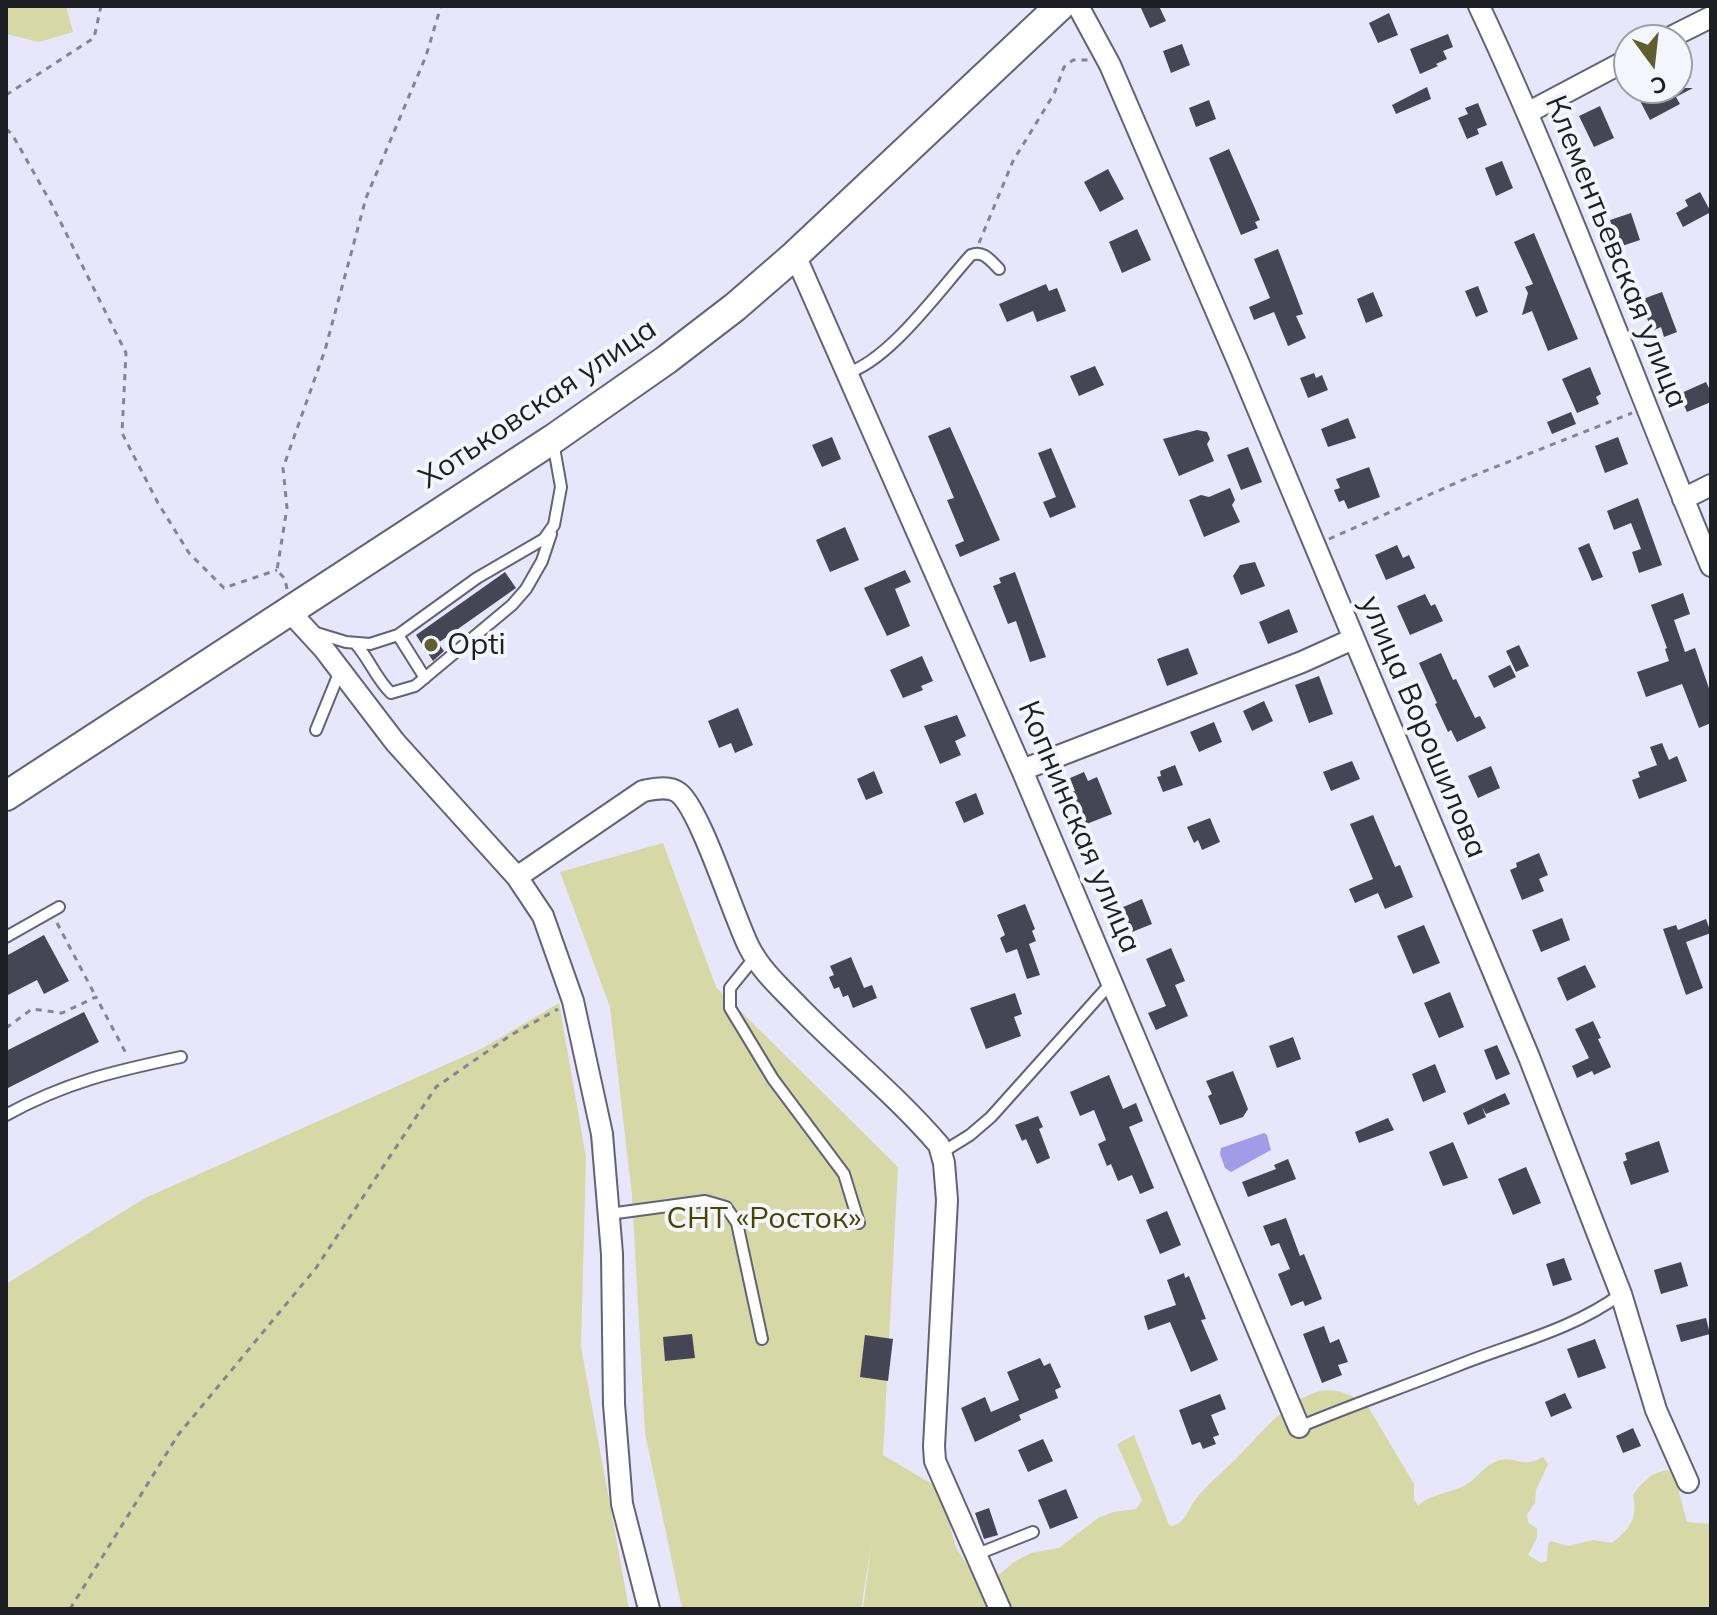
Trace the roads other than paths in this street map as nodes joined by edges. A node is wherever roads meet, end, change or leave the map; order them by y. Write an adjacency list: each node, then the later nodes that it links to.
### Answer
1 (1060, 6): 8 (main road, Хотьковская улица)
2 (1078, 6): 18 (street, улица Ворошилова)
3 (1479, 6): 7 (street, Клементьевская улица)
4 (1711, 17): 5 (street)
5 (1693, 26)
6 (1613, 67): 7 (street)
7 (1529, 112): 13 (street, Клементьевская улица)
8 (795, 255): 10 (street, Копнинская улица); 11 (main road, Хотьковская улица)
9 (999, 269): 10 (lane)
10 (847, 373): 23 (street, Копнинская улица)
11 (553, 439): 14 (lane); 16 (main road, Хотьковская улица)
12 (1711, 485): 13 (street)
13 (1683, 499): 15 (street, Клементьевская улица)
14 (554, 525): 17 (lane); 21 (lane)
15 (1711, 566)
16 (299, 622): 19 (lane); 20 (street); 24 (main road, Хотьковская улица)
17 (398, 635): 19 (lane); 21 (lane)
18 (1353, 639): 23 (street); 35 (street, улица Ворошилова)
19 (355, 643): 21 (lane)
20 (340, 671): 22 (lane); 25 (street)
21 (425, 678)
22 (316, 730)
23 (1022, 770): 29 (street, Копнинская улица)
24 (6, 796)
25 (517, 877): 28 (street); 33 (street)
26 (55, 909): 27 (lane)
27 (6, 937)
28 (755, 957): 32 (street); 34 (lane)
29 (1112, 982): 32 (lane); 37 (street, Копнинская улица)
30 (181, 1057): 31 (lane)
31 (6, 1115)
32 (941, 1153): 40 (street)
33 (609, 1214): 36 (lane); 41 (street)
34 (859, 1223)
35 (1621, 1294): 37 (lane); 38 (street, улица Ворошилова)
36 (762, 1339)
37 (1299, 1427)
38 (1688, 1482)
39 (1033, 1532): 40 (lane)
40 (975, 1555): 42 (street)
41 (649, 1609)
42 (1000, 1609)

